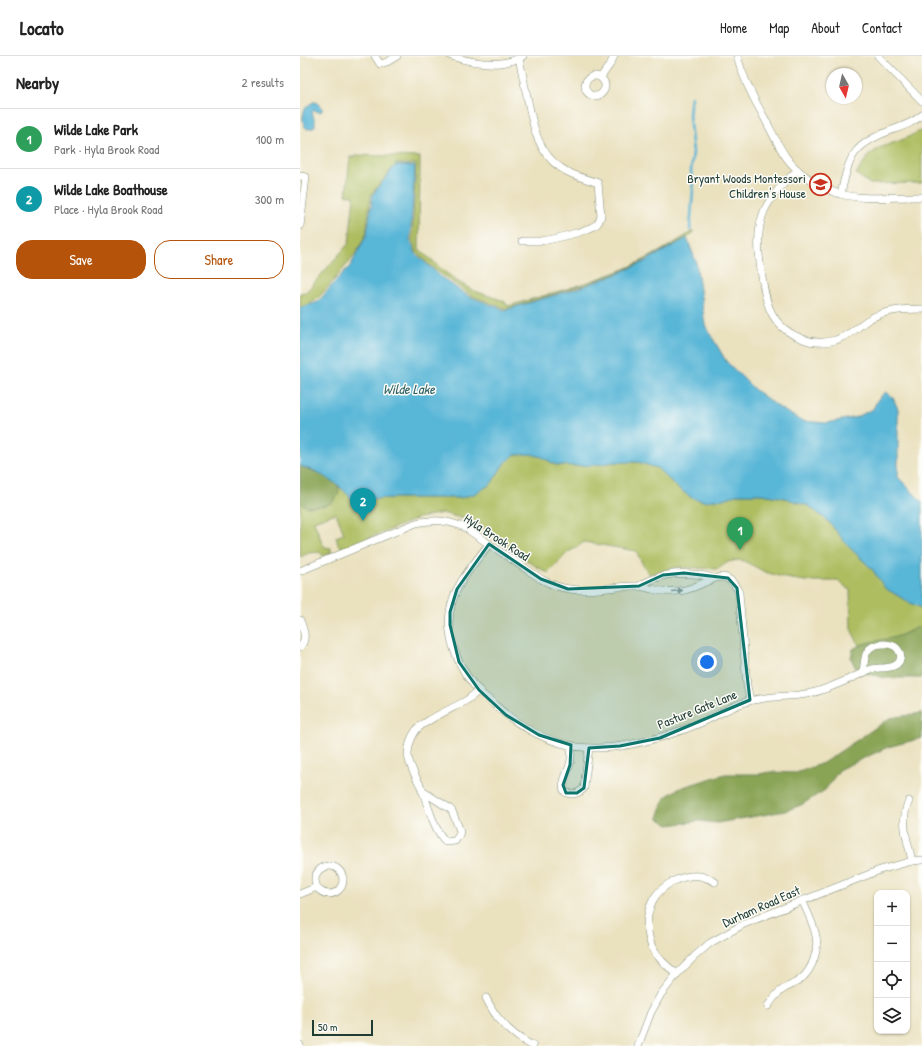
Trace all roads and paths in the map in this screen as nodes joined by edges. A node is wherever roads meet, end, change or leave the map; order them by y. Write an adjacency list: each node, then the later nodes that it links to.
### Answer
1 (375, 56): 2 (street)
2 (397, 56)
3 (451, 56): 7 (street)
4 (614, 56): 8 (street)
5 (737, 56): 11 (street)
6 (878, 56): 9 (street)
7 (521, 57): 16 (street)
8 (601, 77)
9 (922, 101)
10 (922, 115): 13 (street)
11 (798, 170): 13 (street); 17 (street)
12 (300, 176): 15 (street)
13 (840, 194): 14 (street)
14 (922, 197)
15 (300, 226)
16 (522, 241)
17 (922, 309)
18 (489, 544): 19 (street, Hyla Brook Road); 21 (street, Hyla Brook Road); 25 (street, Pasture Gate Lane)
19 (300, 571)
20 (714, 578): 21 (street, Hyla Brook Road); 21 (street, Hyla Brook Road, one-way to 20); 26 (street, Hyla Brook Road)
21 (639, 586)
22 (300, 620): 23 (street)
23 (300, 646)
24 (863, 672): 24 (street, Pasture Gate Lane); 26 (street, Pasture Gate Lane)
25 (479, 690): 27 (street, Pasture Gate Lane); 29 (street)
26 (750, 700): 28 (street, Pasture Gate Lane)
27 (571, 745): 28 (street, Pasture Gate Lane); 28 (street)
28 (589, 748)
29 (422, 791): 29 (street)
30 (908, 801): 32 (street)
31 (922, 860): 32 (street, Durham Road East)
32 (912, 861): 36 (street, Durham Road East)
33 (715, 882): 37 (street)
34 (317, 887): 35 (street)
35 (300, 894)
36 (802, 900): 37 (street, Durham Road East); 39 (street)
37 (677, 974): 41 (street, Durham Road East)
38 (486, 998): 40 (street)
39 (768, 1006)
40 (533, 1046)
41 (638, 1046)

